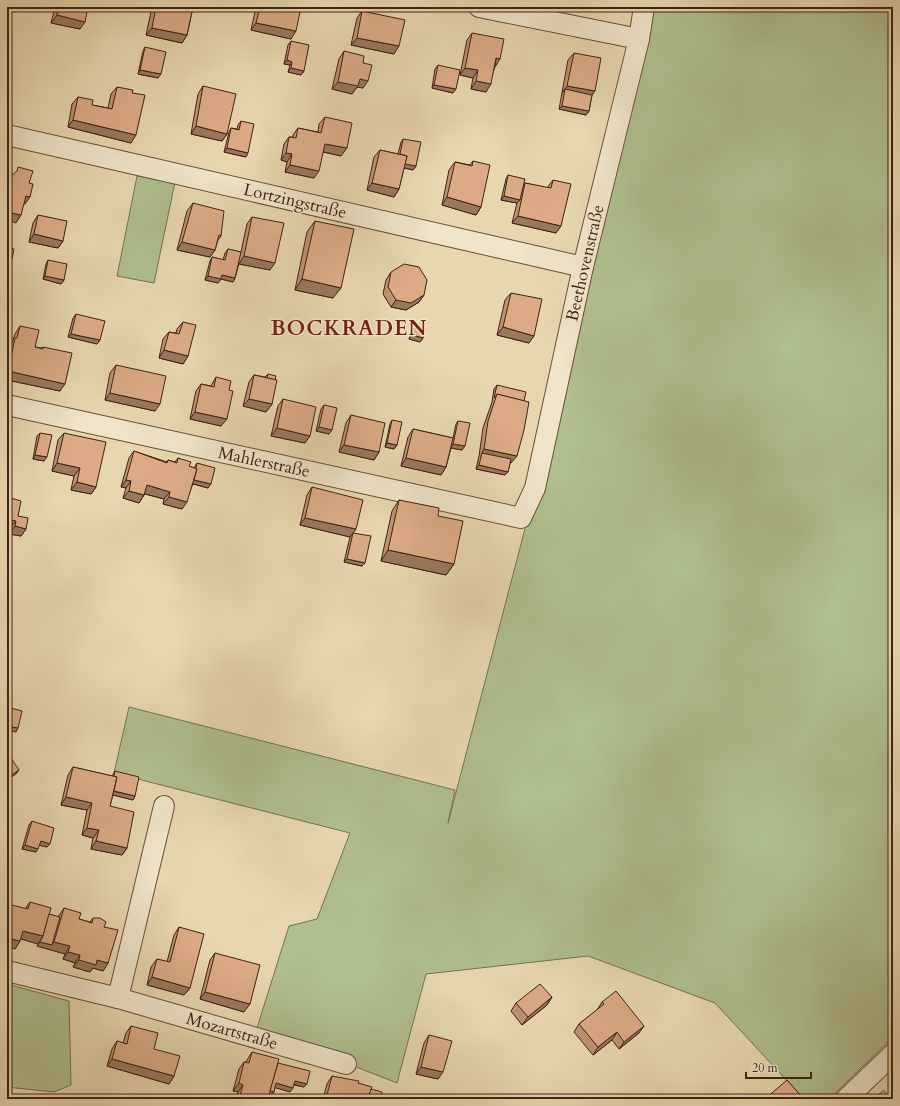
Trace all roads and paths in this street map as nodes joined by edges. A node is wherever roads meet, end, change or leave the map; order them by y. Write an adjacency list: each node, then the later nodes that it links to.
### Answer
1 (479, 7): 3 (street)
2 (644, 7): 3 (street, Beethovenstraße)
3 (639, 40): 5 (street, Beethovenstraße)
4 (7, 135): 5 (street, Lortzingstraße)
5 (583, 267): 7 (street, Beethovenstraße)
6 (7, 405): 7 (street, Mahlerstraße)
7 (521, 518)
8 (164, 806): 10 (street)
9 (7, 971): 10 (street, Mozartstraße)
10 (118, 998): 12 (street, Mozartstraße)
11 (893, 1054): 13 (street)
12 (346, 1064)
13 (846, 1099)

